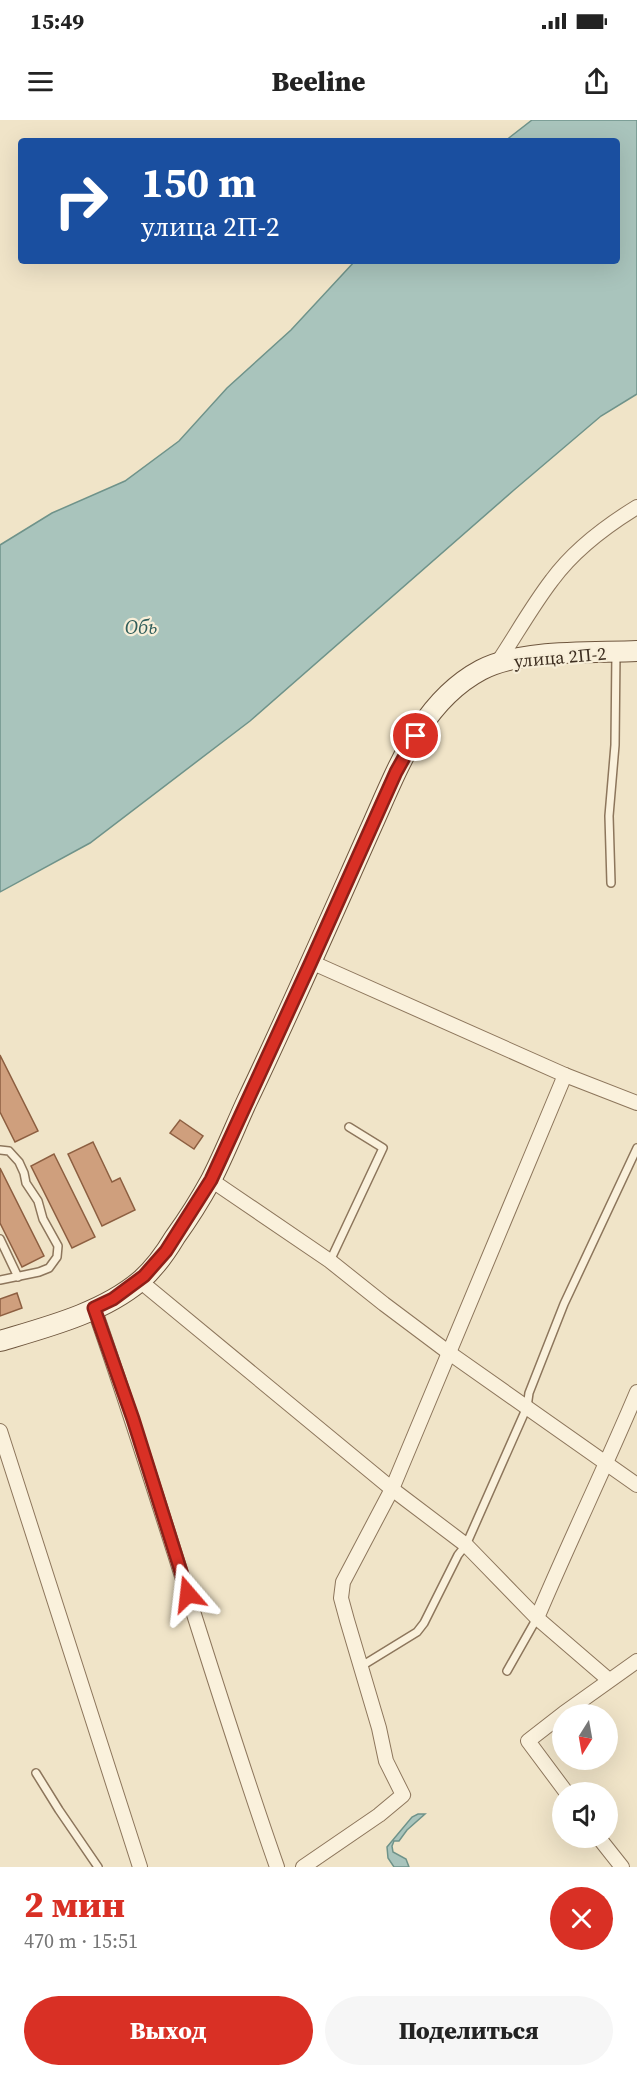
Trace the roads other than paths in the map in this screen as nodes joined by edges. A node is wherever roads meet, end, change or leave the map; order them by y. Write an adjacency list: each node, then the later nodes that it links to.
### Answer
1 (637, 507): 4 (street)
2 (637, 651): 3 (main road, улица 2П-2)
3 (616, 652): 4 (main road, улица 2П-2); 5 (lane)
4 (498, 662): 6 (main road, улица 2П-2)
5 (611, 883)
6 (311, 962): 7 (street); 12 (main road, улица 2П-2)
7 (565, 1075): 8 (street); 20 (street)
8 (637, 1103)
9 (349, 1126): 14 (lane)
10 (1, 1147): 15 (lane)
11 (637, 1148): 22 (lane)
12 (211, 1180): 14 (street); 17 (main road, улица 2П-2)
13 (0, 1239): 15 (lane)
14 (330, 1260): 20 (street)
15 (18, 1277): 16 (lane)
16 (0, 1280)
17 (140, 1281): 18 (main road, улица 2П-2); 26 (street)
18 (94, 1308): 19 (main road, улица 2П-2); 38 (street)
19 (0, 1341)
20 (448, 1352): 22 (street); 26 (street)
21 (637, 1392): 24 (street)
22 (527, 1407): 24 (street); 27 (lane)
23 (0, 1431): 36 (street)
24 (607, 1464): 25 (street); 28 (street)
25 (637, 1485)
26 (392, 1489): 27 (street); 30 (street)
27 (466, 1545): 28 (street); 30 (lane)
28 (537, 1618): 31 (lane); 32 (street)
29 (637, 1661): 32 (street)
30 (360, 1667): 39 (street)
31 (507, 1671)
32 (609, 1680): 34 (street)
33 (36, 1773): 37 (lane)
34 (558, 1782)
35 (607, 1848): 40 (street)
36 (137, 1866)
37 (98, 1867)
38 (277, 1867)
39 (303, 1867)
40 (622, 1867)

